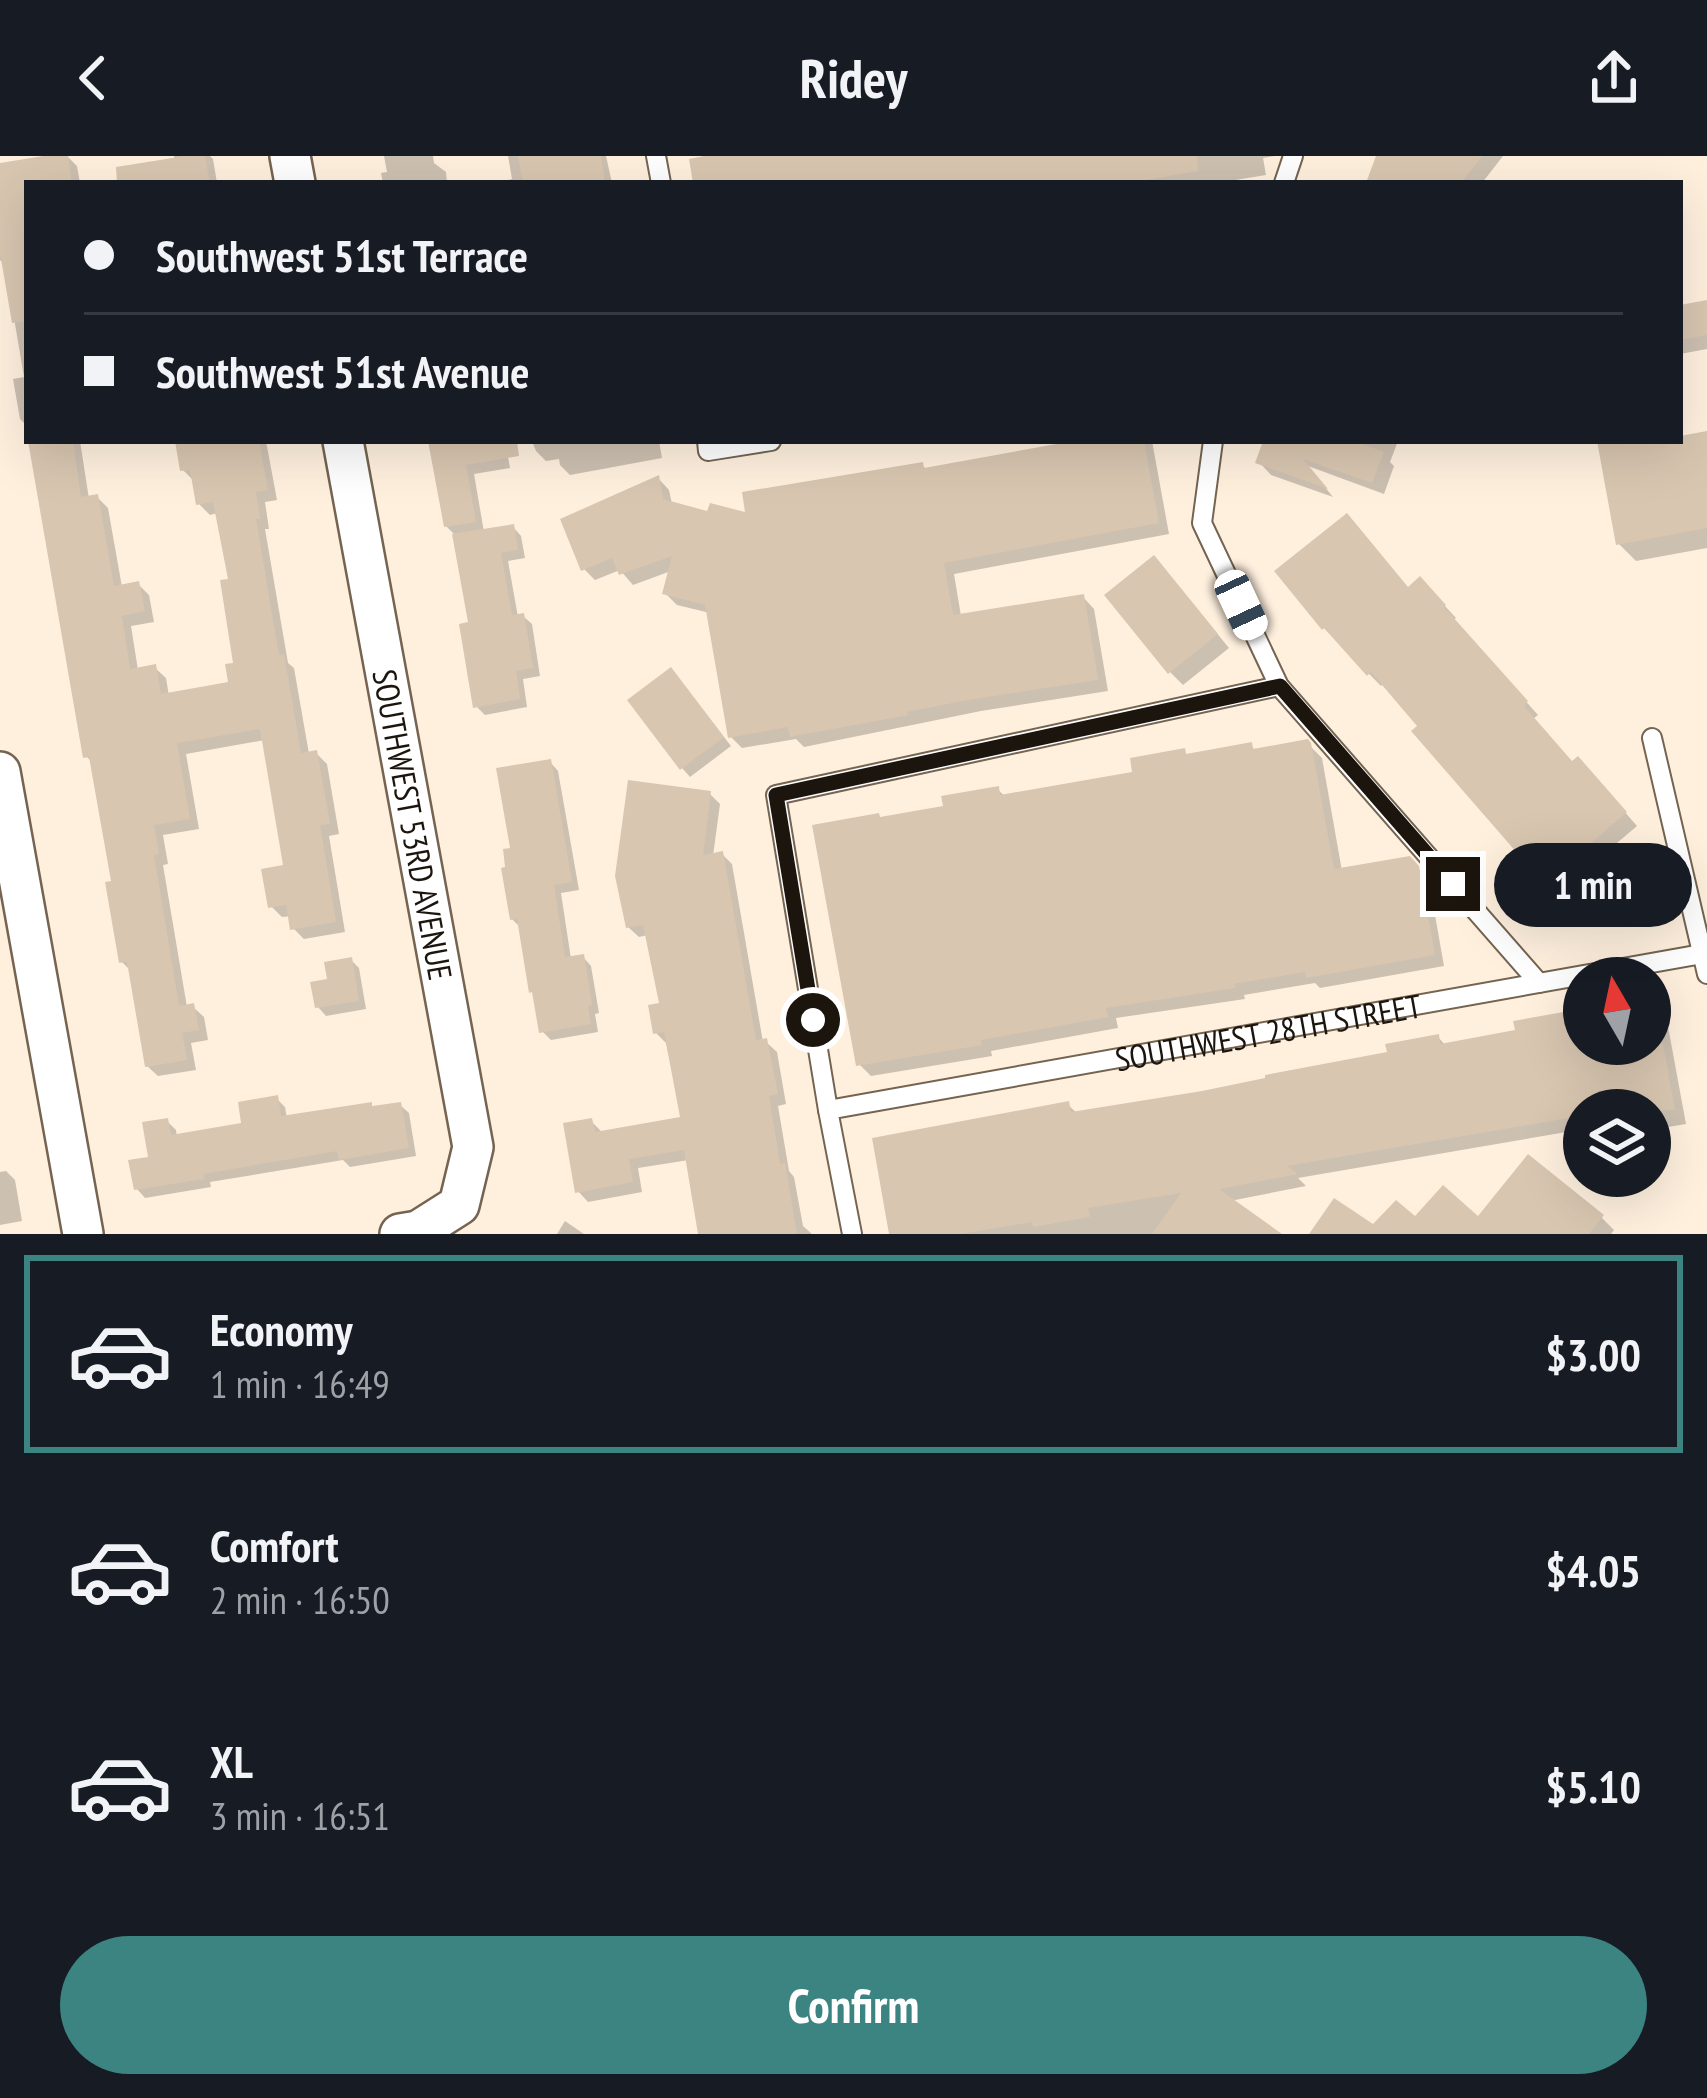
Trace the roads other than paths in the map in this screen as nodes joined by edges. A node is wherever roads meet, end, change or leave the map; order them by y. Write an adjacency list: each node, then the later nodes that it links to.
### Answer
1 (344, 444): 10 (street, SOUTHWEST 53RD AVENUE)
2 (1213, 444): 3 (lane)
3 (1280, 686): 7 (lane); 8 (lane)
4 (1652, 738): 6 (lane)
5 (0, 772): 9 (street)
6 (1706, 960): 7 (lane, SOUTHWEST 28TH STREET)
7 (1539, 983): 8 (lane, SOUTHWEST 28TH STREET)
8 (828, 1110): 11 (lane)
9 (83, 1234)
10 (400, 1234)
11 (852, 1234)

